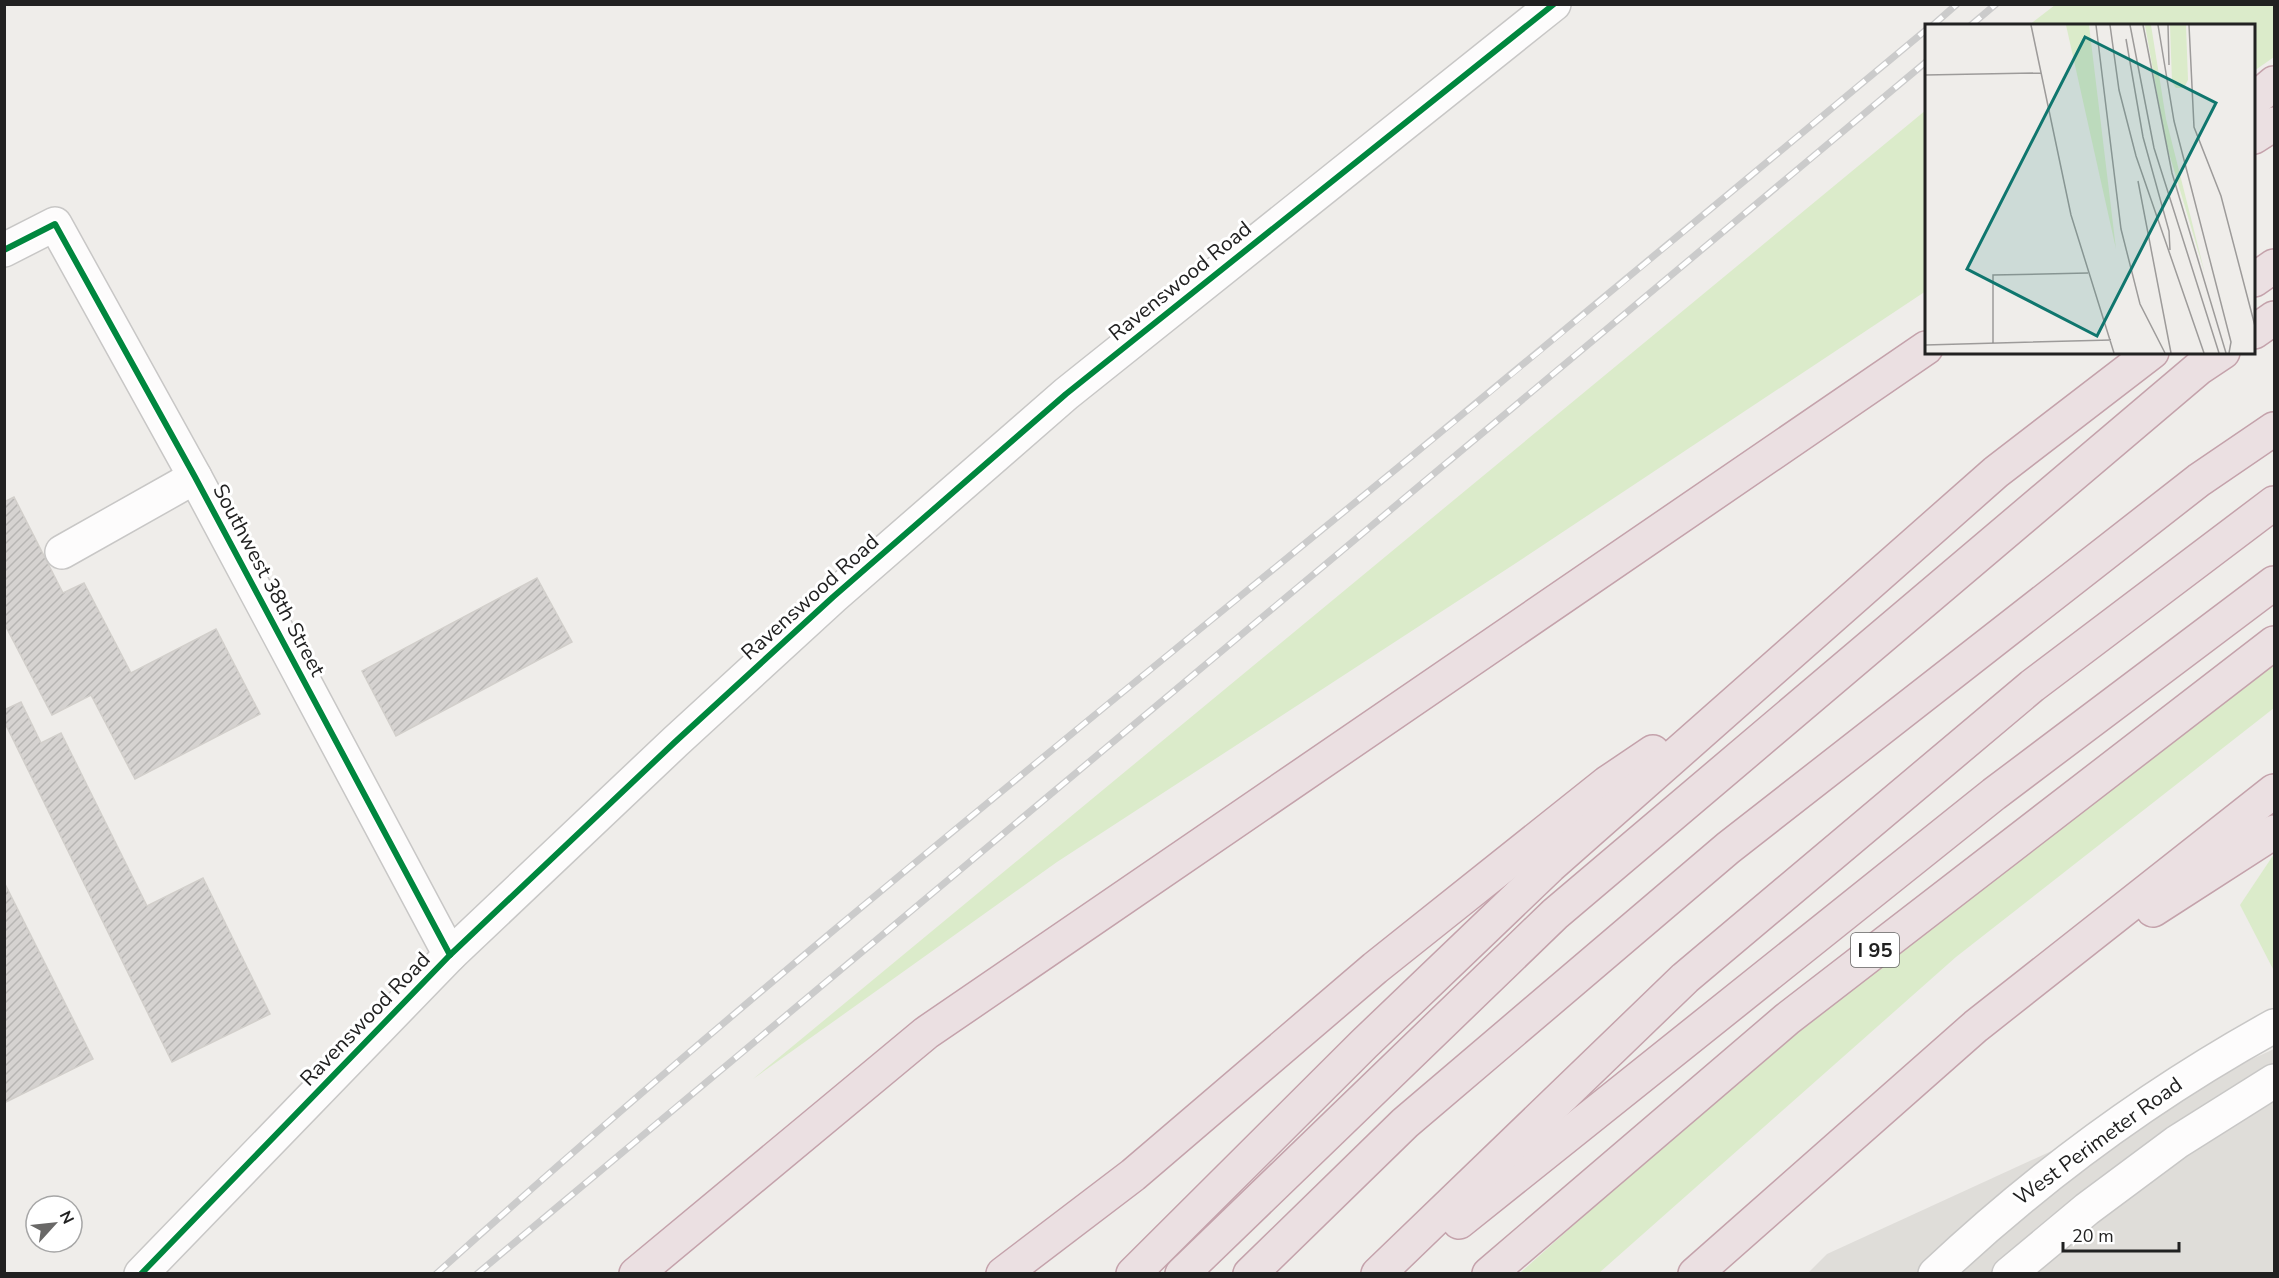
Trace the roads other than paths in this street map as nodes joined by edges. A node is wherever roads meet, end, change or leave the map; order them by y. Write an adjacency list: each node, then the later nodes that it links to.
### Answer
1 (1554, 4): 23 (street, Ravenswood Road)
2 (2274, 83): 3 (highway)
3 (2255, 98)
4 (2274, 124): 5 (highway)
5 (2255, 136)
6 (4, 250): 15 (street, Southwest 38th Street)
7 (2274, 266): 8 (highway)
8 (2255, 279)
9 (2274, 318): 10 (highway)
10 (2255, 331)
11 (1925, 349): 28 (highway)
12 (2149, 354): 20 (highway)
13 (2220, 354): 31 (highway)
14 (2274, 429): 32 (highway)
15 (195, 477): 17 (street); 23 (street, Southwest 38th Street)
16 (2274, 502): 33 (highway)
17 (62, 552)
18 (2274, 583): 34 (highway)
19 (2274, 643): 35 (highway, I 95)
20 (1754, 685): 29 (highway); 30 (highway)
21 (2274, 791): 24 (highway)
22 (2274, 832): 24 (highway)
23 (450, 955): 27 (street, Ravenswood Road)
24 (1976, 1026): 36 (highway)
25 (2274, 1026): 37 (street, West Perimeter Road)
26 (2274, 1081): 38 (street)
27 (141, 1274)
28 (636, 1274)
29 (1003, 1274)
30 (1133, 1274)
31 (1182, 1274)
32 (1250, 1274)
33 (1378, 1274)
34 (1395, 1274)
35 (1489, 1274)
36 (1695, 1274)
37 (1935, 1274)
38 (2009, 1274)

